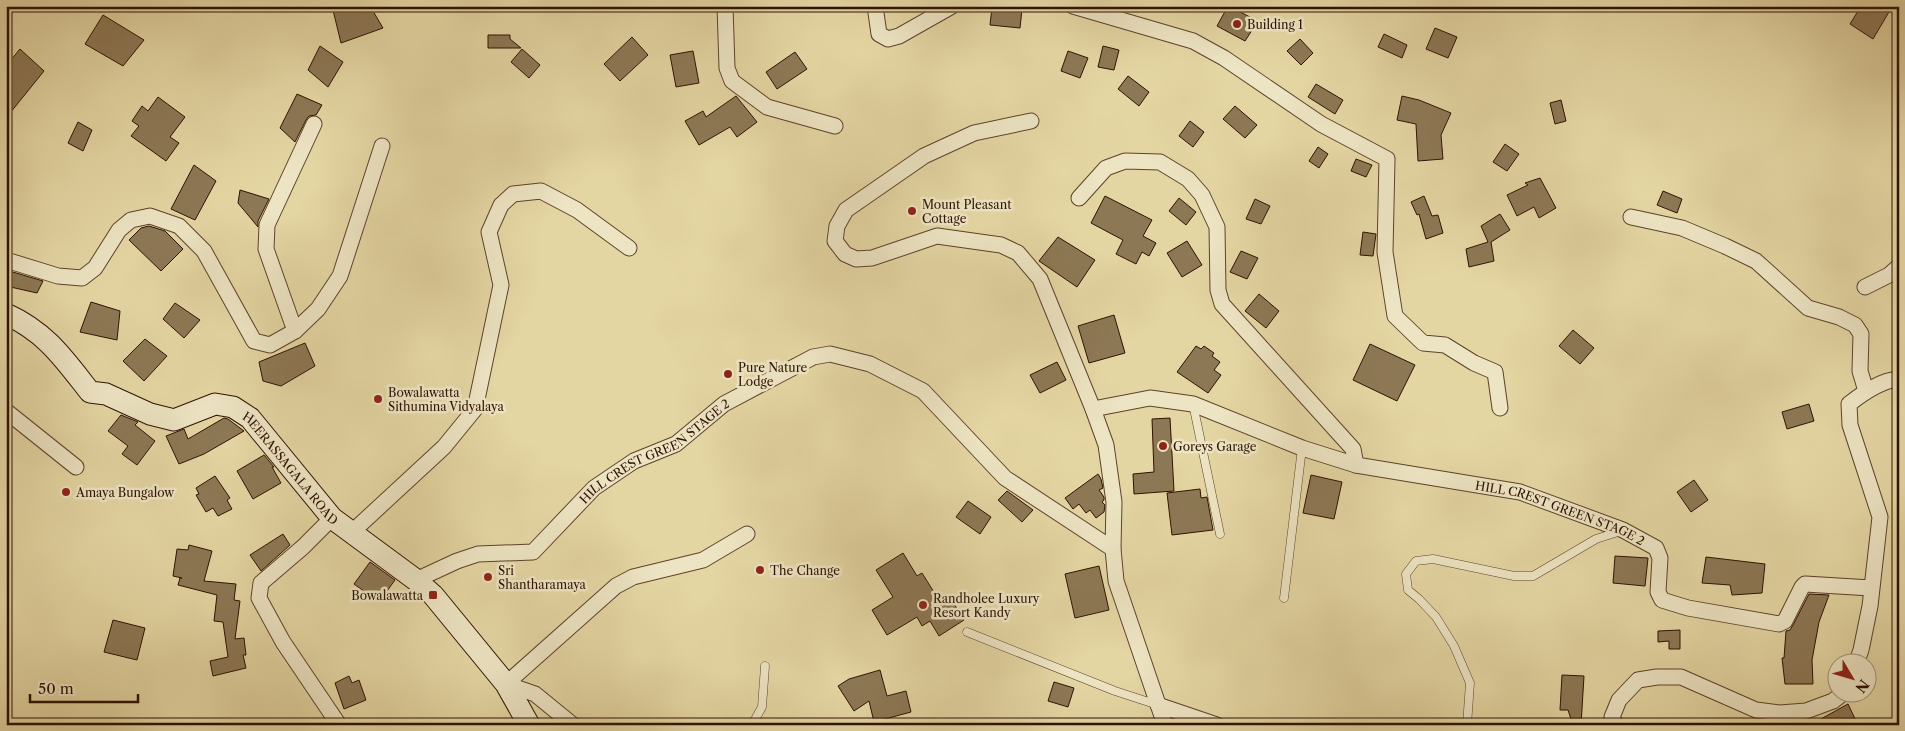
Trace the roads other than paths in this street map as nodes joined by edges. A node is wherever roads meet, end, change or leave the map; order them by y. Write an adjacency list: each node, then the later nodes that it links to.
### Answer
1 (725, 6): 7 (street)
2 (875, 6): 3 (street)
3 (952, 6)
4 (1074, 6): 20 (street)
5 (1031, 120): 21 (street)
6 (314, 124): 16 (street)
7 (835, 126)
8 (382, 146): 16 (street)
9 (1079, 198): 24 (street)
10 (1631, 217): 18 (street)
11 (630, 248): 28 (street)
12 (6, 260): 16 (street)
13 (1899, 266): 14 (street)
14 (1865, 287)
15 (6, 314): 26 (street, HEERASSAGALA ROAD)
16 (295, 331)
17 (1899, 379): 18 (street)
18 (1866, 391): 33 (street)
19 (1193, 404): 21 (street, HILL CREST GREEN STAGE 2); 23 (street, HILL CREST GREEN STAGE 2); 30 (lane)
20 (1500, 408)
21 (1093, 409): 31 (street)
22 (6, 411): 25 (street)
23 (1302, 448): 24 (street, HILL CREST GREEN STAGE 2); 34 (lane)
24 (1356, 465): 27 (street, HILL CREST GREEN STAGE 2)
25 (76, 468)
26 (332, 518): 28 (street, HEERASSAGALA ROAD); 41 (street)
27 (1623, 530): 33 (street, HILL CREST GREEN STAGE 2); 47 (lane)
28 (351, 533): 32 (street, HEERASSAGALA ROAD)
29 (747, 534): 38 (street)
30 (1220, 534)
31 (1113, 549): 32 (street, HILL CREST GREEN STAGE 2); 40 (street)
32 (416, 580): 38 (street, HEERASSAGALA ROAD)
33 (1871, 588): 36 (street)
34 (1284, 598)
35 (967, 632): 40 (lane)
36 (1860, 654)
37 (765, 666): 44 (lane)
38 (506, 684): 42 (street, HEERASSAGALA ROAD); 43 (street)
39 (1828, 703): 48 (street)
40 (1158, 705): 45 (street); 46 (street)
41 (339, 725)
42 (529, 725)
43 (573, 725)
44 (752, 725)
45 (1165, 725)
46 (1217, 725)
47 (1467, 725)
48 (1616, 725)

